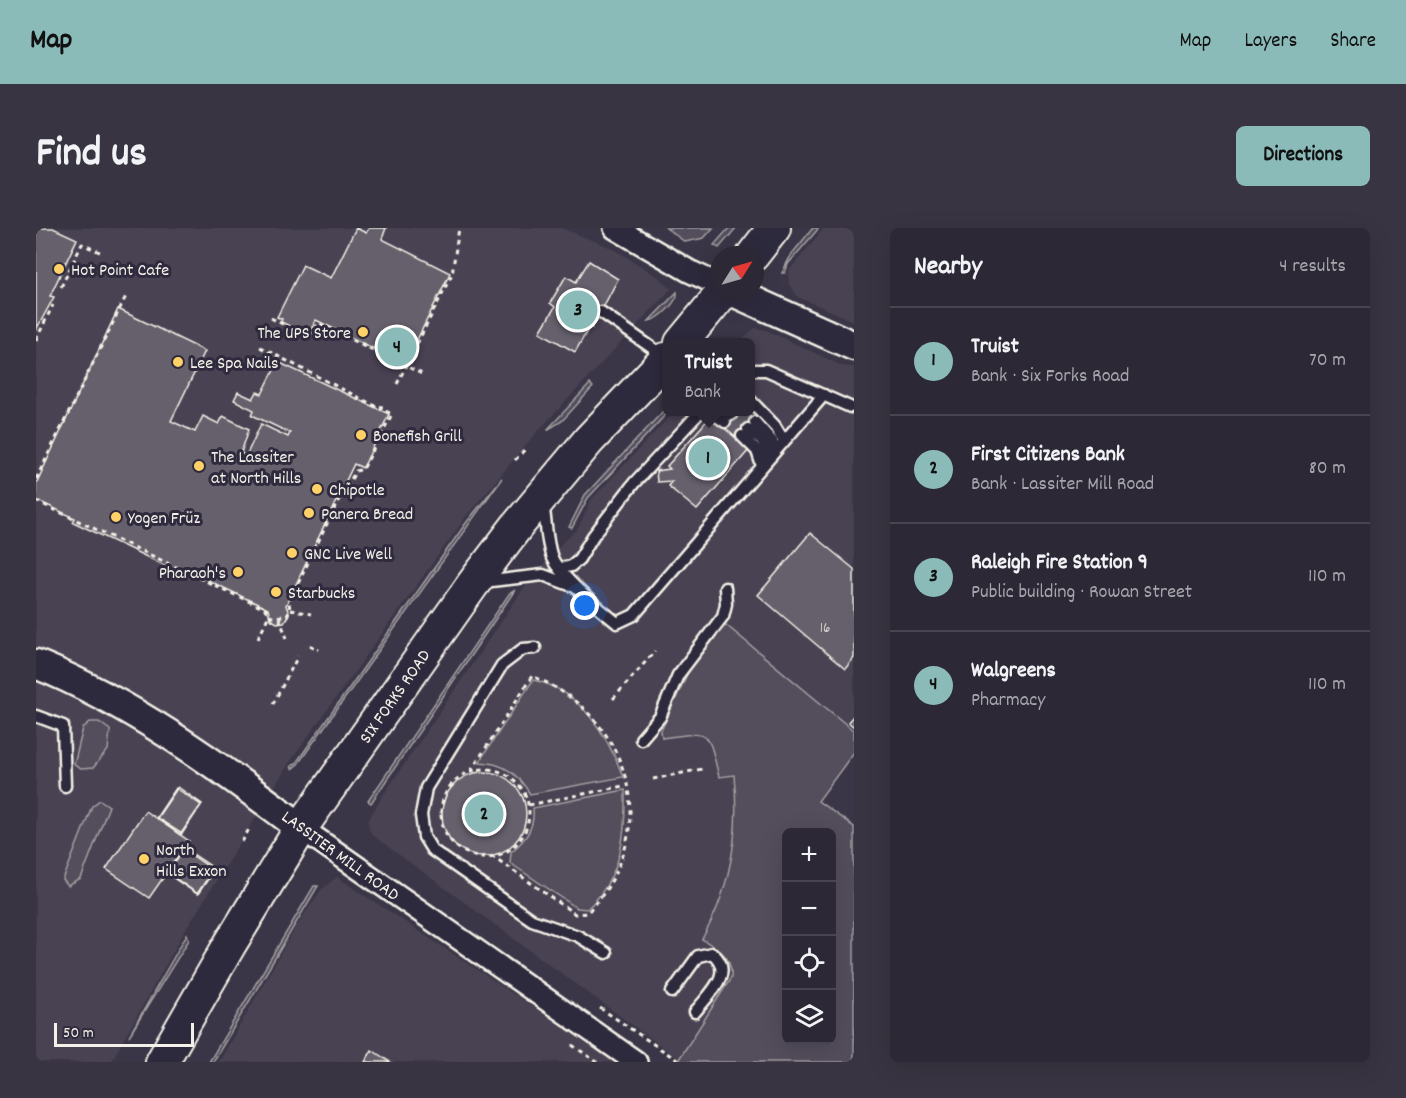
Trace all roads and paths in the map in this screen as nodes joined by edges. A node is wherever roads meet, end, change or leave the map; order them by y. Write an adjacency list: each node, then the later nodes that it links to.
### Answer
1 (459, 228): 20 (path)
2 (615, 228): 6 (street)
3 (774, 228): 4 (main road)
4 (760, 246)
5 (102, 253): 7 (path)
6 (710, 281)
7 (61, 287)
8 (127, 294): 34 (path)
9 (716, 300): 14 (main road)
10 (751, 300): 16 (main road)
11 (53, 305): 15 (path)
12 (601, 312): 18 (lane)
13 (271, 318): 20 (path)
14 (684, 338)
15 (36, 340)
16 (854, 346)
17 (260, 347): 28 (path)
18 (662, 355)
19 (662, 362): 35 (main road, SIX FORKS ROAD)
20 (406, 366): 22 (path); 23 (path)
21 (755, 370): 24 (lane)
22 (424, 375)
23 (397, 384)
24 (824, 395): 27 (lane); 30 (lane)
25 (382, 404): 28 (path)
26 (755, 405): 30 (lane)
27 (850, 407)
28 (381, 409): 41 (path)
29 (695, 416): 37 (lane)
30 (784, 441): 32 (lane)
31 (525, 449): 33 (path)
32 (769, 458): 32 (lane); 39 (lane)
33 (516, 460)
34 (36, 479)
35 (542, 496): 37 (lane); 38 (main road, SIX FORKS ROAD)
36 (36, 501): 42 (path)
37 (560, 568): 39 (lane)
38 (473, 584): 39 (lane); 63 (main road, SIX FORKS ROAD)
39 (575, 587)
40 (725, 588): 56 (lane)
41 (290, 609): 43 (path); 44 (path)
42 (269, 614): 44 (path); 45 (path)
43 (311, 614)
44 (279, 618): 46 (path)
45 (258, 638)
46 (287, 638)
47 (310, 645): 49 (path)
48 (535, 648): 67 (lane)
49 (319, 650)
50 (655, 651): 53 (path)
51 (298, 656): 54 (path)
52 (36, 664): 63 (main road, LASSITER MILL ROAD)
53 (614, 699)
54 (273, 704)
55 (36, 716): 61 (lane)
56 (641, 739)
57 (702, 769): 59 (path)
58 (471, 771): 60 (path); 62 (path); 66 (path)
59 (653, 779)
60 (628, 785): 62 (path); 66 (path)
61 (65, 786)
62 (529, 805): 66 (path)
63 (301, 828): 72 (main road, SIX FORKS ROAD); 74 (street, LASSITER MILL ROAD)
64 (249, 829): 65 (path)
65 (242, 842)
66 (494, 856)
67 (606, 953)
68 (672, 993): 70 (lane)
69 (600, 1008): 75 (path)
70 (695, 1012)
71 (572, 1045): 73 (path)
72 (162, 1062)
73 (597, 1062)
74 (636, 1062)
75 (680, 1062)

